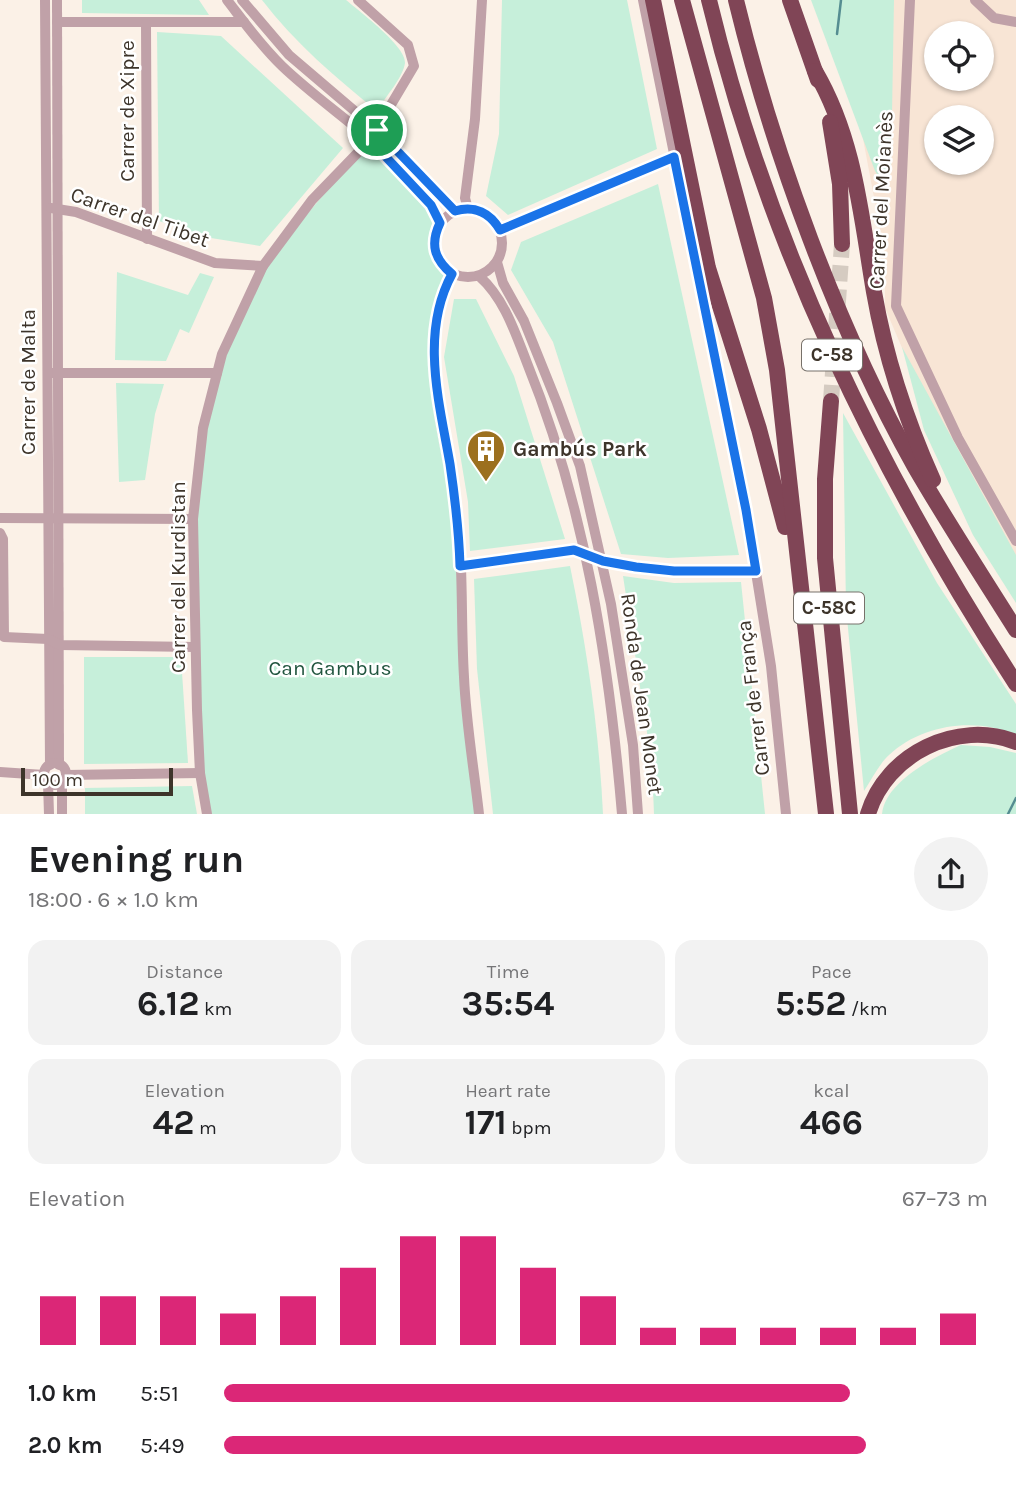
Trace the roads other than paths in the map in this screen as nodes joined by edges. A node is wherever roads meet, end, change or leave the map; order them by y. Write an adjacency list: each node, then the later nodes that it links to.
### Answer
1 (45, 0): 23 (street, Carrer de Malta)
2 (57, 0): 15 (street, Carrer de Malta)
3 (227, 0): 16 (street)
4 (242, 0): 20 (street)
5 (358, 0): 20 (street, Carrer del Kurdistan)
6 (482, 0): 24 (street)
7 (643, 0): 22 (street, Carrer de França)
8 (653, 0): 47 (highway)
9 (682, 0): 47 (highway, C-58C)
10 (709, 0): 52 (highway, C-58)
11 (736, 0): 41 (highway, C-58)
12 (790, 0): 19 (highway)
13 (910, 0): 42 (street, Carrer del Moianès)
14 (975, 0): 17 (street)
15 (57, 22): 18 (street); 23 (street, Carrer de Malta)
16 (244, 22): 18 (street); 21 (street)
17 (1016, 22)
18 (146, 24): 28 (street, Carrer de Xipre)
19 (816, 71): 29 (highway); 41 (highway)
20 (377, 130): 21 (street, Carrer del Kurdistan); 25 (street)
21 (370, 140): 26 (street); 31 (street, Carrer del Kurdistan)
22 (674, 157): 27 (street); 46 (street, Carrer de França)
23 (52, 208): 28 (street, Carrer del Tibet); 34 (street, Carrer de Malta)
24 (468, 209): 25 (street); 27 (street)
25 (455, 211): 26 (street)
26 (440, 223): 32 (street)
27 (500, 230): 30 (street)
28 (147, 239): 31 (street, Carrer del Tibet)
29 (842, 244)
30 (497, 262): 33 (street); 44 (street, Ronda de Jean Monet)
31 (262, 265): 35 (street, Carrer del Kurdistan)
32 (452, 274): 33 (street); 45 (street)
33 (479, 276): 43 (street, Ronda de Jean Monet)
34 (53, 373): 35 (street); 38 (street, Carrer de Malta)
35 (217, 373): 39 (street, Carrer del Kurdistan)
36 (831, 401): 66 (highway, C-58C)
37 (0, 518): 38 (street)
38 (53, 519): 39 (street); 49 (street, Carrer de Malta); 50 (street, Carrer de Malta)
39 (193, 519): 51 (street, Carrer del Kurdistan)
40 (0, 533): 49 (street)
41 (960, 540): 48 (highway, C-58)
42 (1016, 541)
43 (585, 555): 44 (street); 45 (street); 62 (street, Ronda de Jean Monet)
44 (603, 561): 46 (street); 63 (street, Ronda de Jean Monet)
45 (460, 566): 61 (street)
46 (756, 571): 64 (street, Carrer de França)
47 (801, 602): 65 (highway, C-58C)
48 (1016, 630)
49 (48, 639): 50 (street); 55 (street, Carrer de Malta)
50 (60, 645): 51 (street); 55 (street, Carrer de Malta)
51 (195, 647): 56 (street, Carrer del Kurdistan)
52 (1016, 684)
53 (1016, 743): 67 (highway)
54 (0, 772): 55 (street)
55 (50, 772): 57 (street); 57 (street); 58 (street, Carrer de Malta)
56 (200, 774): 57 (street); 60 (street, Carrer del Kurdistan)
57 (64, 779): 59 (street)
58 (48, 814)
59 (62, 814)
60 (207, 814)
61 (480, 814)
62 (622, 814)
63 (638, 814)
64 (786, 814)
65 (826, 814)
66 (850, 814)
67 (868, 814)

